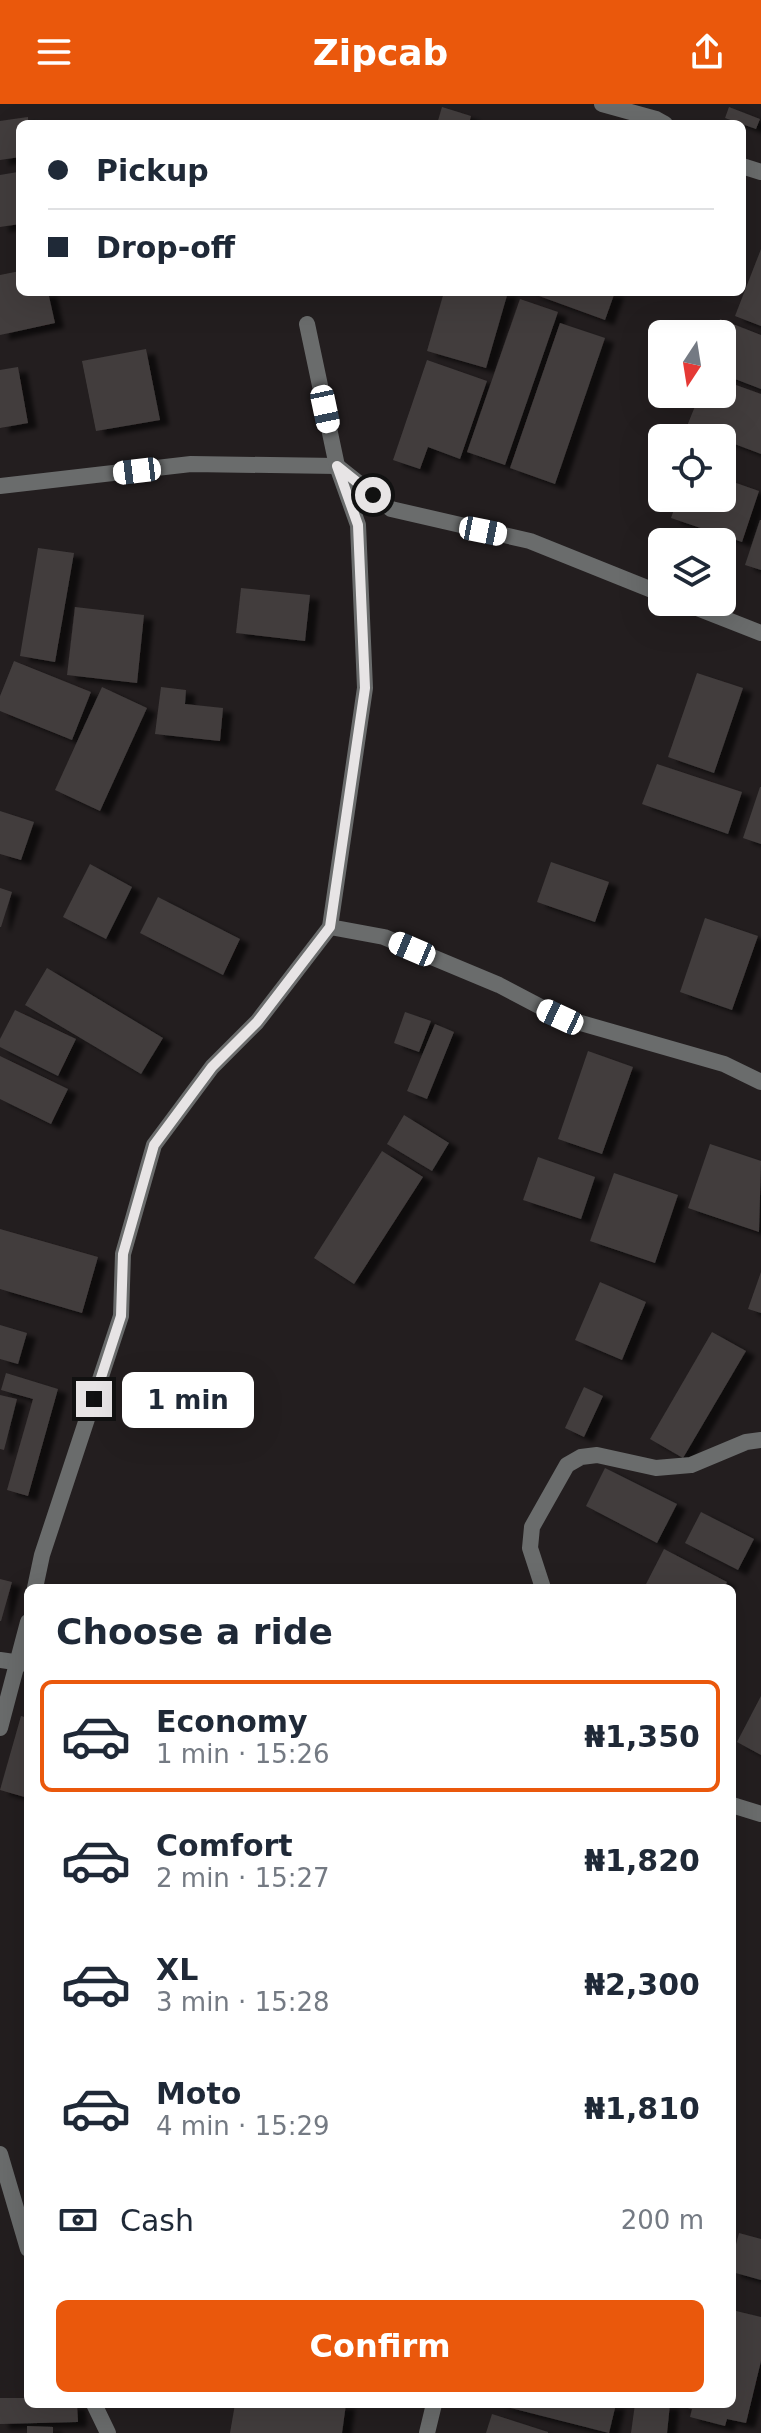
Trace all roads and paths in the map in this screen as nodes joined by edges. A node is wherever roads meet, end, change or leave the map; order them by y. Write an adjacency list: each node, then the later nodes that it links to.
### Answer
1 (602, 104): 2 (street)
2 (658, 120)
3 (307, 324): 4 (street)
4 (337, 466): 5 (street); 6 (street); 9 (street)
5 (0, 486)
6 (648, 588)
7 (718, 616): 8 (street)
8 (761, 633)
9 (330, 927): 10 (street); 12 (street)
10 (761, 1082)
11 (761, 1440): 13 (street)
12 (36, 1584)
13 (542, 1584)
14 (0, 1660): 15 (street)
15 (24, 1663): 16 (street)
16 (0, 1728)
17 (736, 1806): 18 (street)
18 (761, 1814)
19 (0, 2154): 20 (street)
20 (24, 2235)
21 (96, 2408): 23 (street)
22 (433, 2408): 24 (street)
23 (108, 2433)
24 (427, 2433)

